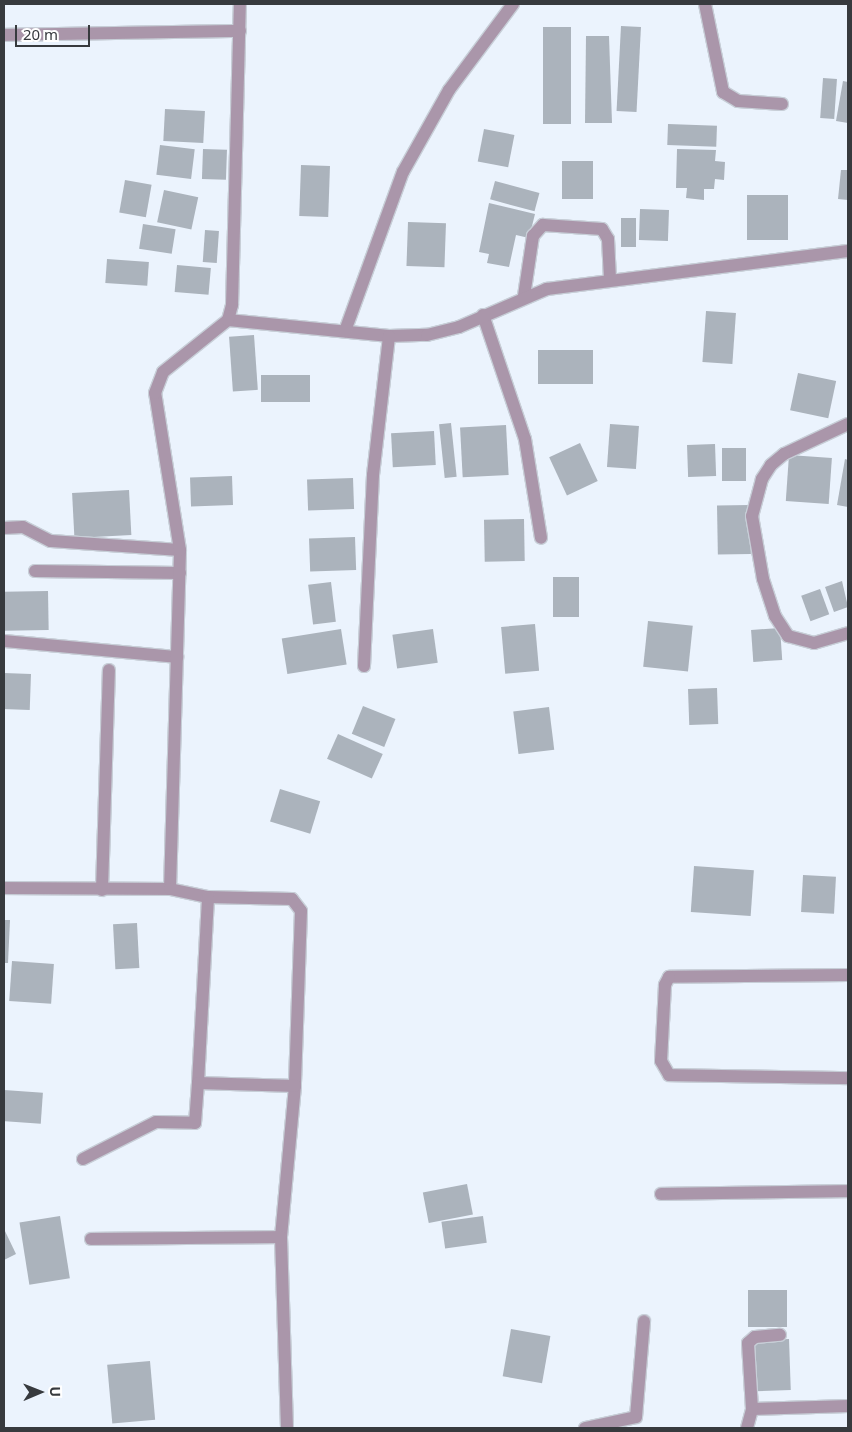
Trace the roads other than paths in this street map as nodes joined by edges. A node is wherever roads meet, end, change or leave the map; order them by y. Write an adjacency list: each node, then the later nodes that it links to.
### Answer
1 (240, 4): 4 (street)
2 (513, 4): 12 (street)
3 (705, 4): 6 (street)
4 (240, 31): 5 (street); 11 (street)
5 (4, 35)
6 (782, 104)
7 (848, 251): 8 (street)
8 (610, 279): 9 (street); 9 (street)
9 (524, 296): 10 (street)
10 (483, 315): 13 (street); 16 (street)
11 (228, 320): 12 (street); 17 (street)
12 (346, 331): 13 (street)
13 (389, 336): 23 (street)
14 (848, 424): 20 (street)
15 (4, 528): 17 (street)
16 (541, 538)
17 (180, 550): 19 (street)
18 (35, 571): 19 (street)
19 (180, 573): 22 (street)
20 (848, 633)
21 (4, 641): 22 (street)
22 (177, 657): 26 (street)
23 (364, 666)
24 (109, 670): 27 (street)
25 (4, 888): 27 (street)
26 (170, 889): 27 (street); 28 (street)
27 (102, 890)
28 (208, 897): 31 (street); 32 (street)
29 (848, 975): 30 (street)
30 (848, 1078)
31 (198, 1083): 32 (street); 33 (street)
32 (295, 1086): 36 (street)
33 (83, 1159)
34 (848, 1191): 35 (street)
35 (661, 1194)
36 (281, 1238): 37 (street); 42 (street)
37 (91, 1239)
38 (644, 1321): 43 (street)
39 (780, 1335): 41 (street)
40 (848, 1406): 41 (street)
41 (752, 1409): 44 (street)
42 (287, 1428)
43 (585, 1428)
44 (747, 1428)

